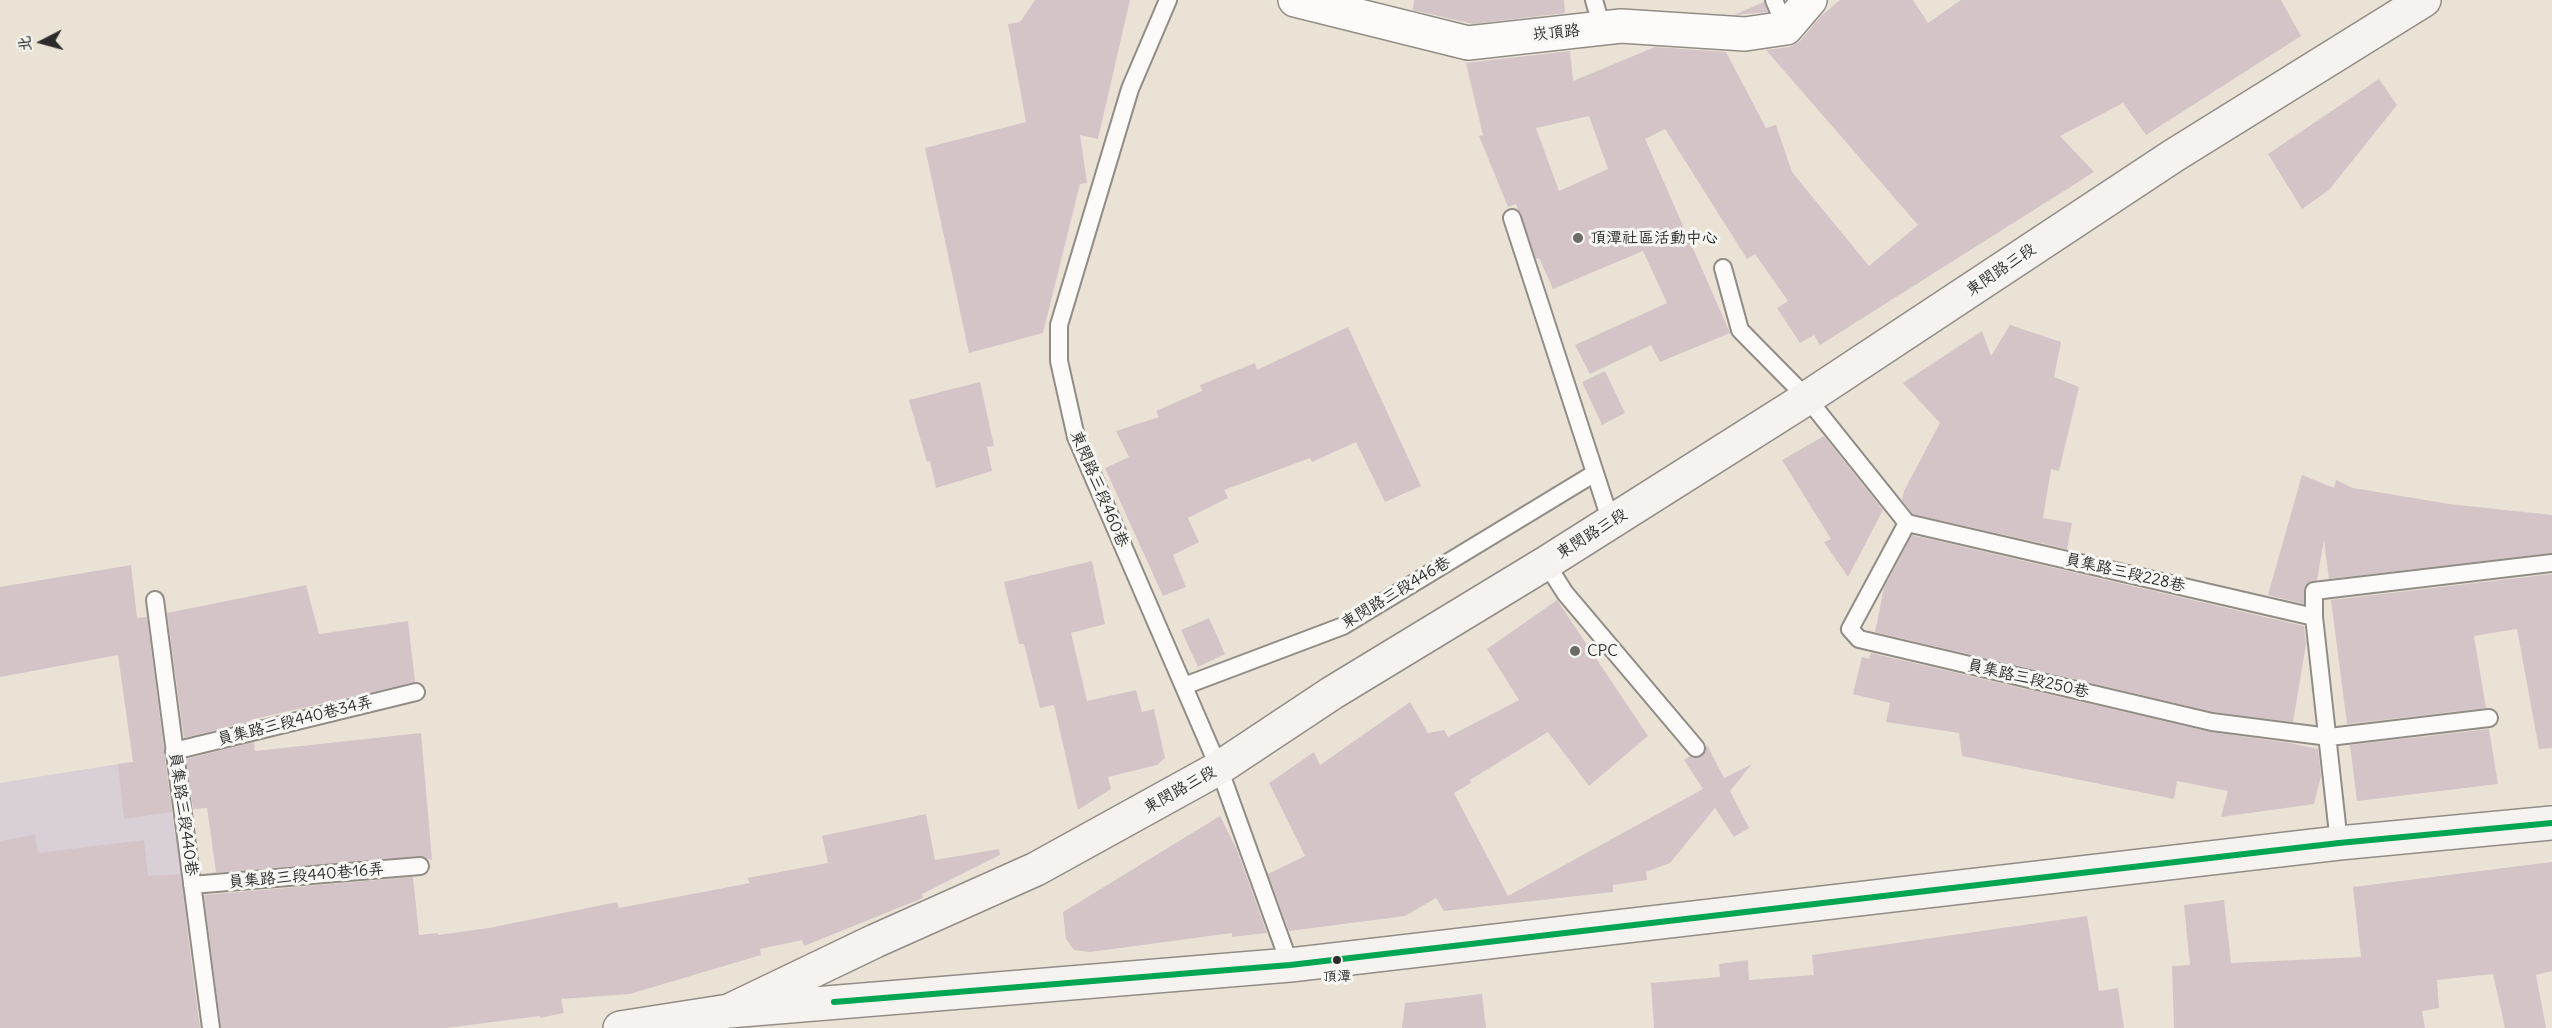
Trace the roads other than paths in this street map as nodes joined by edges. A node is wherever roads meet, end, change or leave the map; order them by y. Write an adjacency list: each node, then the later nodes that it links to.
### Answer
1 (1168, 0): 17 (lane, 東閔路三段460巷)
2 (1295, 0): 5 (street, 崁頂路)
3 (1810, 0): 6 (street, 崁頂路)
4 (2424, 0): 9 (main road, 東閔路三段)
5 (1598, 14): 6 (street, 崁頂路)
6 (1780, 14)
7 (1512, 218): 10 (lane)
8 (1723, 268): 9 (lane)
9 (1807, 398): 11 (main road, 東閔路三段); 12 (lane)
10 (1595, 473): 11 (lane); 17 (lane, 東閔路三段446巷)
11 (1611, 522): 13 (main road, 東閔路三段)
12 (1907, 523): 16 (lane, 員集路三段228巷); 20 (lane, 員集路三段250巷)
13 (1546, 563): 21 (lane); 23 (main road, 東閔路三段)
14 (2552, 563): 16 (lane)
15 (155, 600): 22 (lane, 員集路三段440巷)
16 (2314, 617): 20 (lane)
17 (1184, 686): 23 (lane, 東閔路三段460巷)
18 (416, 692): 22 (lane, 員集路三段440巷34弄)
19 (2489, 718): 20 (lane, 員集路三段250巷)
20 (2329, 737): 25 (lane)
21 (1696, 748)
22 (174, 751): 27 (lane, 員集路三段440巷)
23 (1220, 768): 28 (lane, 東閔路三段460巷); 29 (main road, 東閔路三段)
24 (2552, 823): 25 (main road)
25 (2339, 843): 28 (main road)
26 (420, 866): 27 (lane, 員集路三段440巷16弄)
27 (192, 885): 30 (lane, 員集路三段440巷)
28 (1290, 965): 29 (main road)
29 (729, 1011): 31 (main road)
30 (211, 1028)
31 (620, 1028)

